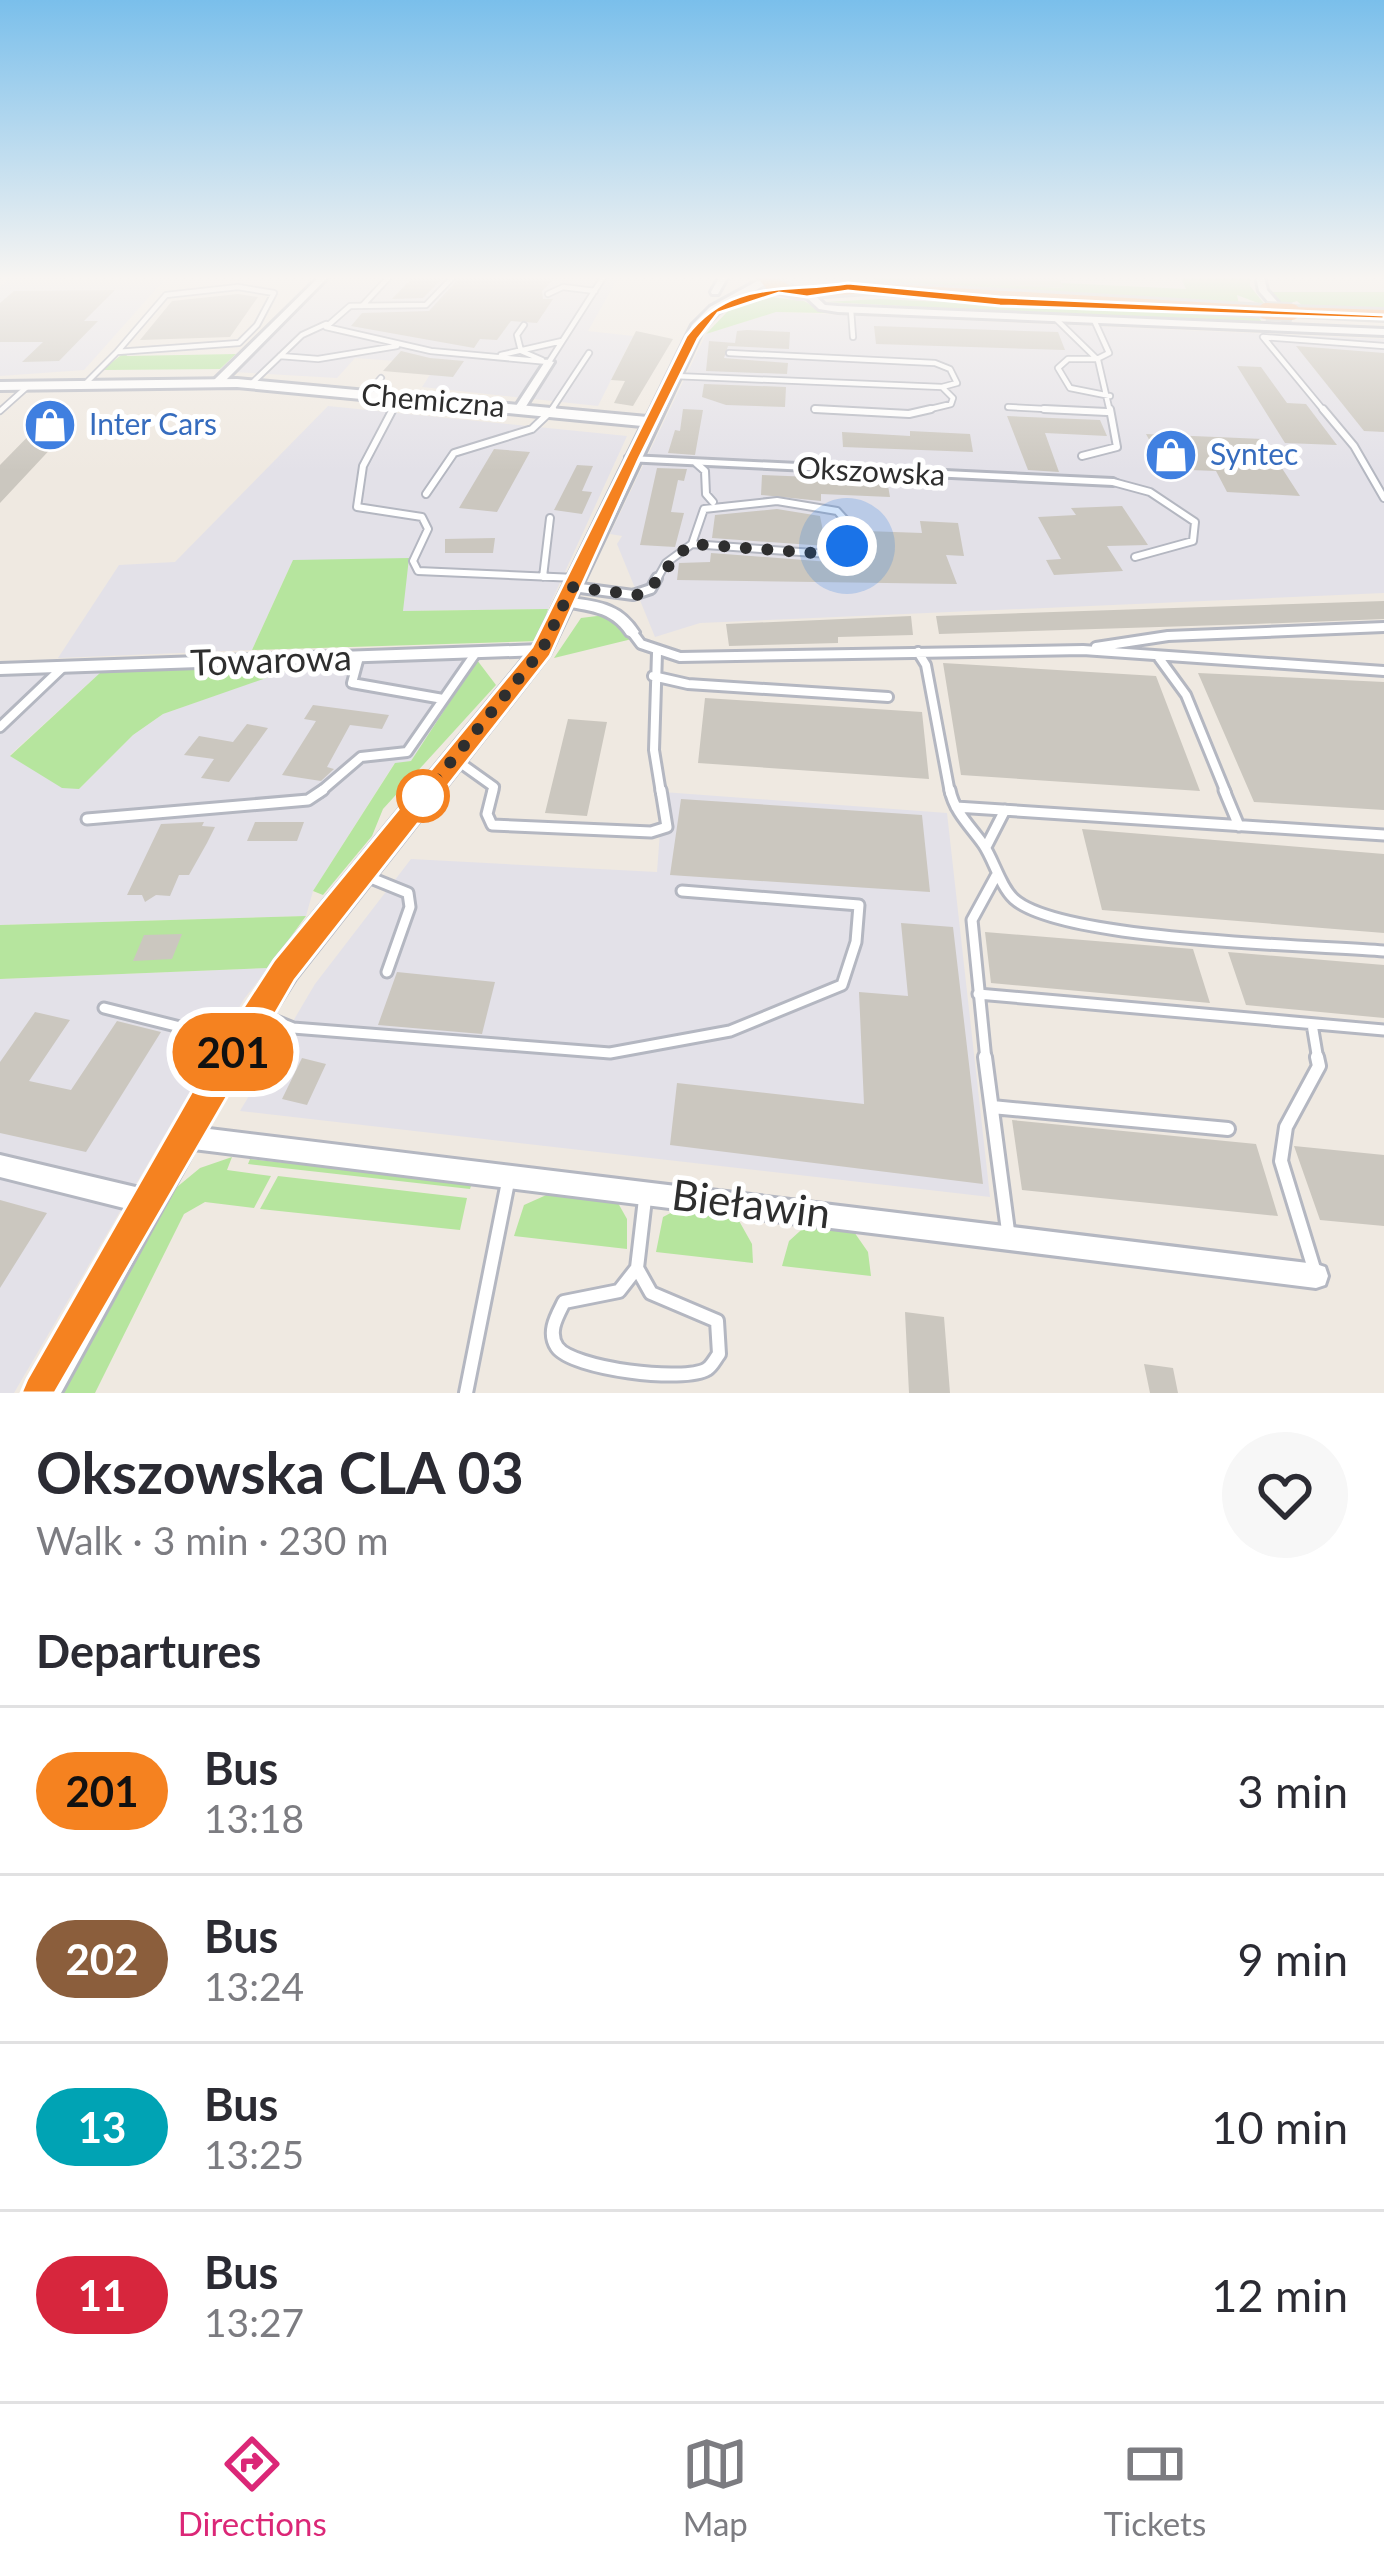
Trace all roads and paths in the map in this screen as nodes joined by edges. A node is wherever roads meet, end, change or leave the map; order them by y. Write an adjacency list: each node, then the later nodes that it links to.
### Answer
1 (126, 341): 17 (lane)
2 (240, 341): 17 (lane)
3 (259, 341): 26 (street)
4 (296, 341): 20 (lane)
5 (382, 341): 14 (lane)
6 (519, 341): 16 (lane)
7 (560, 341): 16 (lane)
8 (563, 341): 23 (lane)
9 (692, 341): 24 (main road)
10 (1089, 341): 22 (lane)
11 (1104, 341): 22 (lane)
12 (1267, 341): 47 (lane)
13 (1339, 341): 15 (lane)
14 (401, 345): 20 (lane); 21 (lane)
15 (1384, 346)
16 (521, 351): 21 (lane); 23 (lane)
17 (117, 352): 28 (lane)
18 (589, 353): 39 (lane)
19 (729, 353): 31 (lane)
20 (280, 356): 27 (lane)
21 (490, 357): 23 (lane)
22 (1097, 359): 33 (lane); 33 (lane)
23 (549, 362): 38 (street)
24 (673, 376): 31 (lane); 41 (main road)
25 (381, 378): 32 (lane)
26 (217, 383): 27 (main road, Chemiczna); 28 (main road, Chemiczna)
27 (251, 384): 32 (main road, Chemiczna)
28 (84, 385): 30 (main road, Chemiczna)
29 (0, 386): 30 (main road, Chemiczna)
30 (28, 386): 37 (lane)
31 (942, 387): 36 (lane)
32 (367, 395): 34 (main road, Chemiczna)
33 (1110, 396): 40 (lane)
34 (401, 398): 38 (main road, Chemiczna); 52 (lane)
35 (1008, 407): 40 (lane)
36 (815, 409)
37 (0, 410)
38 (519, 410): 39 (main road, Chemiczna)
39 (548, 412): 41 (main road, Chemiczna); 46 (lane)
40 (1107, 412): 42 (lane)
41 (650, 422): 43 (main road)
42 (1082, 456)
43 (630, 459): 44 (street, Okszowska); 53 (main road)
44 (696, 463): 45 (street, Okszowska); 48 (lane)
45 (1113, 482): 51 (lane)
46 (426, 494)
47 (1384, 498)
48 (713, 502): 50 (lane); 50 (lane)
49 (550, 518): 52 (lane)
50 (692, 544): 53 (lane)
51 (1136, 557)
52 (543, 577): 53 (lane)
53 (571, 589): 55 (street); 56 (main road)
54 (1384, 627): 57 (lane)
55 (632, 632): 58 (lane)
56 (542, 650): 60 (street, Towarowa); 70 (main road)
57 (1083, 650): 59 (lane); 62 (lane)
58 (657, 652): 59 (lane); 66 (lane)
59 (918, 652): 71 (lane)
60 (476, 653): 61 (street, Towarowa); 68 (lane)
61 (359, 657): 63 (street, Towarowa); 68 (lane)
62 (1157, 657): 65 (lane); 74 (lane)
63 (63, 667): 64 (street, Towarowa); 69 (lane)
64 (0, 669)
65 (1384, 671)
66 (653, 676): 67 (lane); 70 (lane)
67 (888, 697)
68 (443, 699): 73 (lane)
69 (0, 727)
70 (453, 760): 77 (main road)
71 (956, 807): 72 (lane); 76 (lane)
72 (1004, 810): 74 (lane); 76 (lane)
73 (87, 819)
74 (1239, 826): 75 (lane)
75 (1384, 835)
76 (986, 848): 78 (lane)
77 (359, 874): 81 (lane); 84 (main road)
78 (996, 876): 80 (lane); 82 (lane)
79 (682, 891): 84 (lane)
80 (1384, 951)
81 (387, 972)
82 (978, 994): 85 (lane); 88 (lane)
83 (104, 1008): 87 (lane)
84 (257, 1013): 87 (main road)
85 (1312, 1024): 86 (lane); 97 (lane)
86 (1384, 1030)
87 (240, 1041): 90 (main road)
88 (992, 1107): 89 (lane); 95 (lane)
89 (1228, 1129)
90 (185, 1137): 92 (street, Bieławin); 94 (main road)
91 (0, 1166): 94 (street)
92 (509, 1175): 93 (street, Bieławin); 99 (lane)
93 (646, 1191): 95 (street, Bieławin); 96 (lane)
94 (148, 1202): 98 (main road)
95 (1009, 1237): 97 (street, Bieławin)
96 (637, 1268): 96 (lane)
97 (1316, 1276)
98 (41, 1393)
99 (466, 1393)

